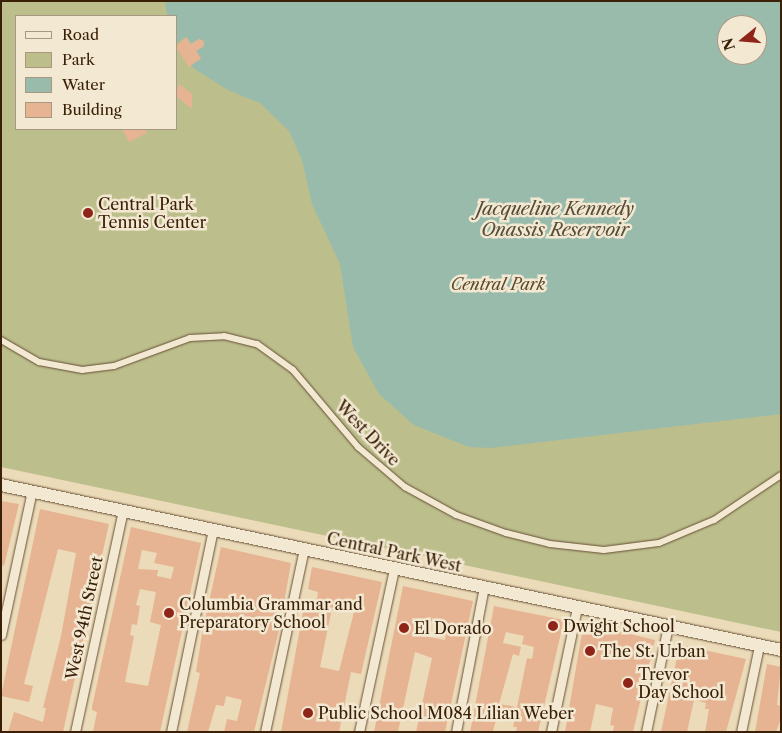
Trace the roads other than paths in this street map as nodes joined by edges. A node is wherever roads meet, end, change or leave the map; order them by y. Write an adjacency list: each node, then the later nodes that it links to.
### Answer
1 (1, 340): 2 (street, West Drive)
2 (781, 475)
3 (1, 485): 4 (main road, Central Park West)
4 (32, 491): 5 (main road, Central Park West); 12 (street)
5 (123, 510): 6 (main road, Central Park West); 15 (street, West 94th Street)
6 (213, 530): 7 (main road, Central Park West); 16 (street)
7 (304, 549): 8 (main road, Central Park West); 17 (street)
8 (394, 569): 9 (main road, Central Park West); 18 (street)
9 (484, 587): 10 (main road, Central Park West); 19 (street)
10 (577, 608): 11 (main road, Central Park West); 20 (street)
11 (668, 626): 13 (main road, Central Park West); 21 (street)
12 (1, 635)
13 (760, 646): 14 (main road, Central Park West); 22 (street)
14 (781, 650)
15 (75, 732)
16 (171, 732)
17 (265, 732)
18 (359, 732)
19 (456, 732)
20 (551, 732)
21 (646, 732)
22 (741, 732)

